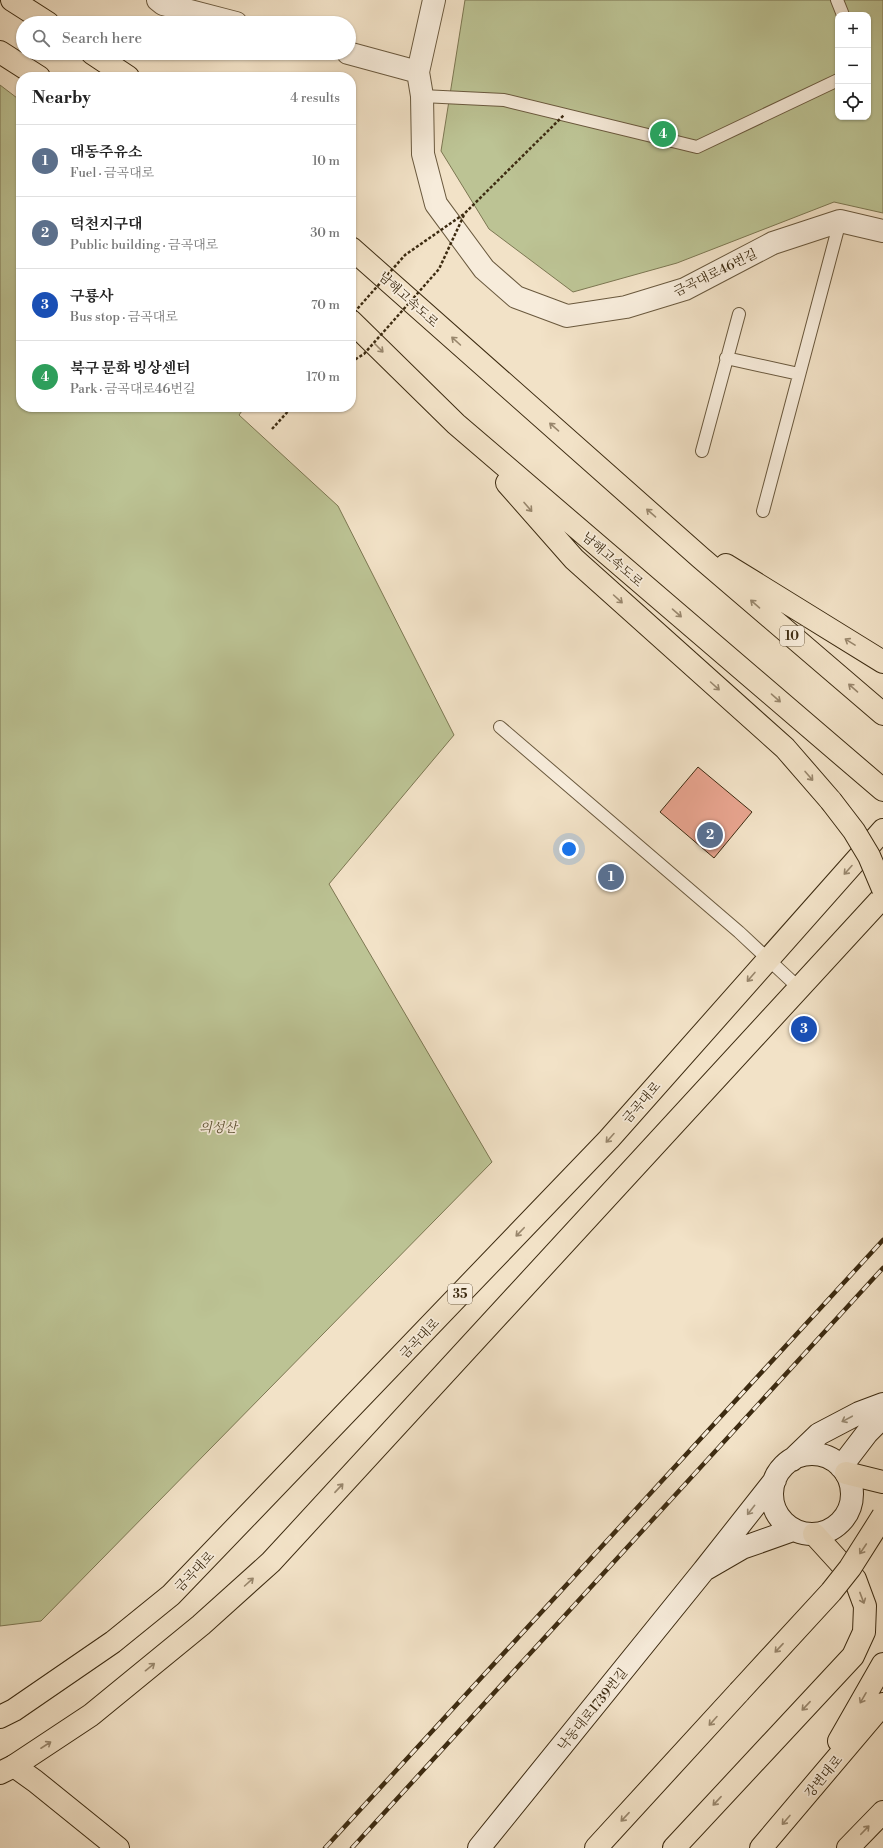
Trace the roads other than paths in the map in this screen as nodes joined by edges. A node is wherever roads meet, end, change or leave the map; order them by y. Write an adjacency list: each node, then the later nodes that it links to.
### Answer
1 (12, 0): 6 (main road)
2 (158, 0): 7 (street)
3 (434, 0): 13 (street)
4 (837, 0): 5 (lane)
5 (842, 12)
6 (37, 16)
7 (209, 16)
8 (5, 55): 11 (main road)
9 (356, 55): 13 (street)
10 (102, 60): 12 (main road)
11 (31, 72)
12 (120, 72)
13 (418, 72): 15 (street, 금곡대로46번길)
14 (835, 81): 15 (lane)
15 (422, 96): 16 (street, 금곡대로46번길)
16 (840, 221): 17 (street); 22 (lane)
17 (883, 232)
18 (356, 252): 26 (main road, 남해고속도로, one-way to 18)
19 (739, 314): 21 (lane)
20 (356, 326): 23 (main road, 남해고속도로, one-way to 23)
21 (726, 358): 22 (lane); 24 (lane)
22 (799, 374): 25 (lane)
23 (456, 424): 30 (main road, 남해고속도로, one-way to 30); 32 (main road, one-way to 32, bridge)
24 (702, 452)
25 (763, 511)
26 (705, 555): 27 (main road, one-way to 26); 28 (main road, 남해고속도로 / 10, one-way to 26)
27 (883, 662)
28 (883, 714)
29 (500, 727): 34 (lane)
30 (883, 790)
31 (883, 830): 34 (main road, 금곡대로 / 35, one-way to 34)
32 (883, 889)
33 (883, 897): 35 (main road)
34 (768, 958): 35 (lane); 47 (main road, 금곡대로 / 35, one-way to 47)
35 (799, 988): 48 (main road, one-way to 35)
36 (883, 1404): 38 (street, one-way to 38)
37 (883, 1417): 39 (street)
38 (792, 1460): 39 (street); 40 (street)
39 (843, 1470): 41 (main road); 43 (street)
40 (775, 1480): 43 (street); 44 (street, 낙동대로1739번길, one-way to 44)
41 (883, 1482)
42 (883, 1516): 53 (main road, one-way to 53, bridge)
43 (804, 1532): 44 (street); 54 (main road, one-way to 54)
44 (704, 1570): 52 (street, 낙동대로1739번길)
45 (883, 1664): 49 (main road, one-way to 49)
46 (883, 1704): 49 (main road, 강변대로)
47 (0, 1717)
48 (5, 1767): 51 (main road)
49 (808, 1794): 55 (main road, 강변대로, one-way to 55)
50 (883, 1812): 56 (main road, one-way to 50)
51 (118, 1848)
52 (479, 1848)
53 (596, 1848)
54 (674, 1848)
55 (761, 1848)
56 (848, 1848)

